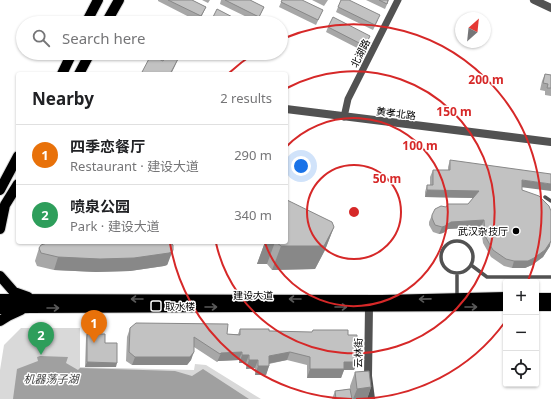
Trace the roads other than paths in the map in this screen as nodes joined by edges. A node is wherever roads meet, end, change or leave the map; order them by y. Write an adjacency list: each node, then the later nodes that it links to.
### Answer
1 (98, 0): 6 (main road)
2 (118, 0): 7 (main road)
3 (398, 0): 13 (street, 北湖路)
4 (534, 0): 5 (street)
5 (551, 8)
6 (90, 16)
7 (110, 16)
8 (69, 60): 10 (main road)
9 (86, 60): 11 (main road)
10 (63, 72)
11 (80, 72)
12 (288, 109): 13 (street, 黄孝北路)
13 (344, 117): 14 (street, 黄孝北路)
14 (551, 142)
15 (16, 160): 17 (main road)
16 (16, 187): 20 (main road)
17 (0, 190)
18 (545, 197): 19 (lane)
19 (551, 202)
20 (0, 229)
21 (471, 265): 22 (lane); 22 (lane); 24 (lane)
22 (457, 273): 26 (lane)
23 (0, 276): 30 (main road)
24 (551, 277)
25 (503, 297): 26 (main road, 建设大道)
26 (457, 298): 30 (main road, 建设大道, one-way to 30)
27 (539, 298): 28 (main road)
28 (551, 298)
29 (0, 299): 30 (main road, 建设大道)
30 (31, 303): 34 (main road, 建设大道, one-way to 34); 35 (main road, 建设大道); 36 (main road)
31 (503, 306): 34 (main road, 建设大道, one-way to 31)
32 (539, 306): 33 (main road)
33 (551, 306)
34 (369, 307): 37 (street, 云林街)
35 (0, 309)
36 (0, 321)
37 (371, 399)

